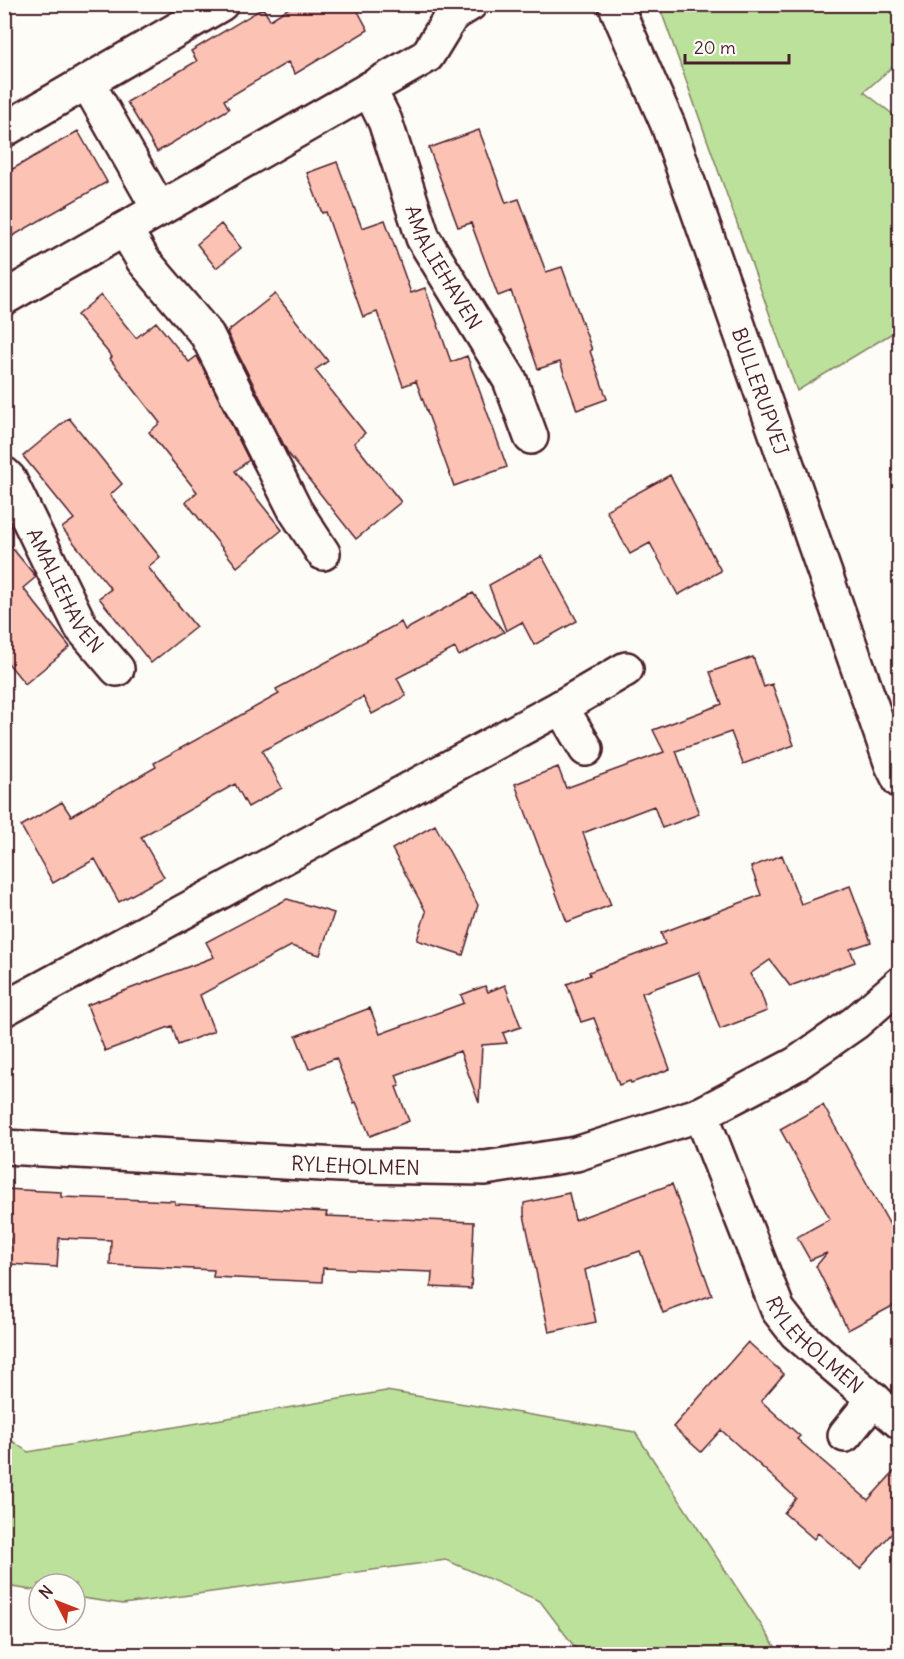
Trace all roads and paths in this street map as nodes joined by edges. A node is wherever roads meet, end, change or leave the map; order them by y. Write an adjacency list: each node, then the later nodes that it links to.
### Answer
1 (221, 4): 4 (street)
2 (470, 4): 5 (street)
3 (615, 4): 17 (street, BULLERUPVEJ)
4 (87, 82): 6 (street); 7 (street)
5 (369, 89): 7 (street); 10 (street, AMALIEHAVEN)
6 (4, 130)
7 (159, 209): 8 (street)
8 (125, 229): 9 (street); 12 (street)
9 (4, 298)
10 (531, 437)
11 (4, 474): 13 (street, AMALIEHAVEN)
12 (323, 553)
13 (117, 669)
14 (626, 669): 15 (street)
15 (561, 707): 16 (street); 19 (street)
16 (586, 749)
17 (900, 781)
18 (900, 984): 20 (street, RYLEHOLMEN)
19 (4, 1009)
20 (701, 1114): 21 (street, RYLEHOLMEN); 22 (street, RYLEHOLMEN)
21 (4, 1147)
22 (874, 1399): 23 (street, RYLEHOLMEN); 24 (street, RYLEHOLMEN)
23 (900, 1422)
24 (845, 1435)

